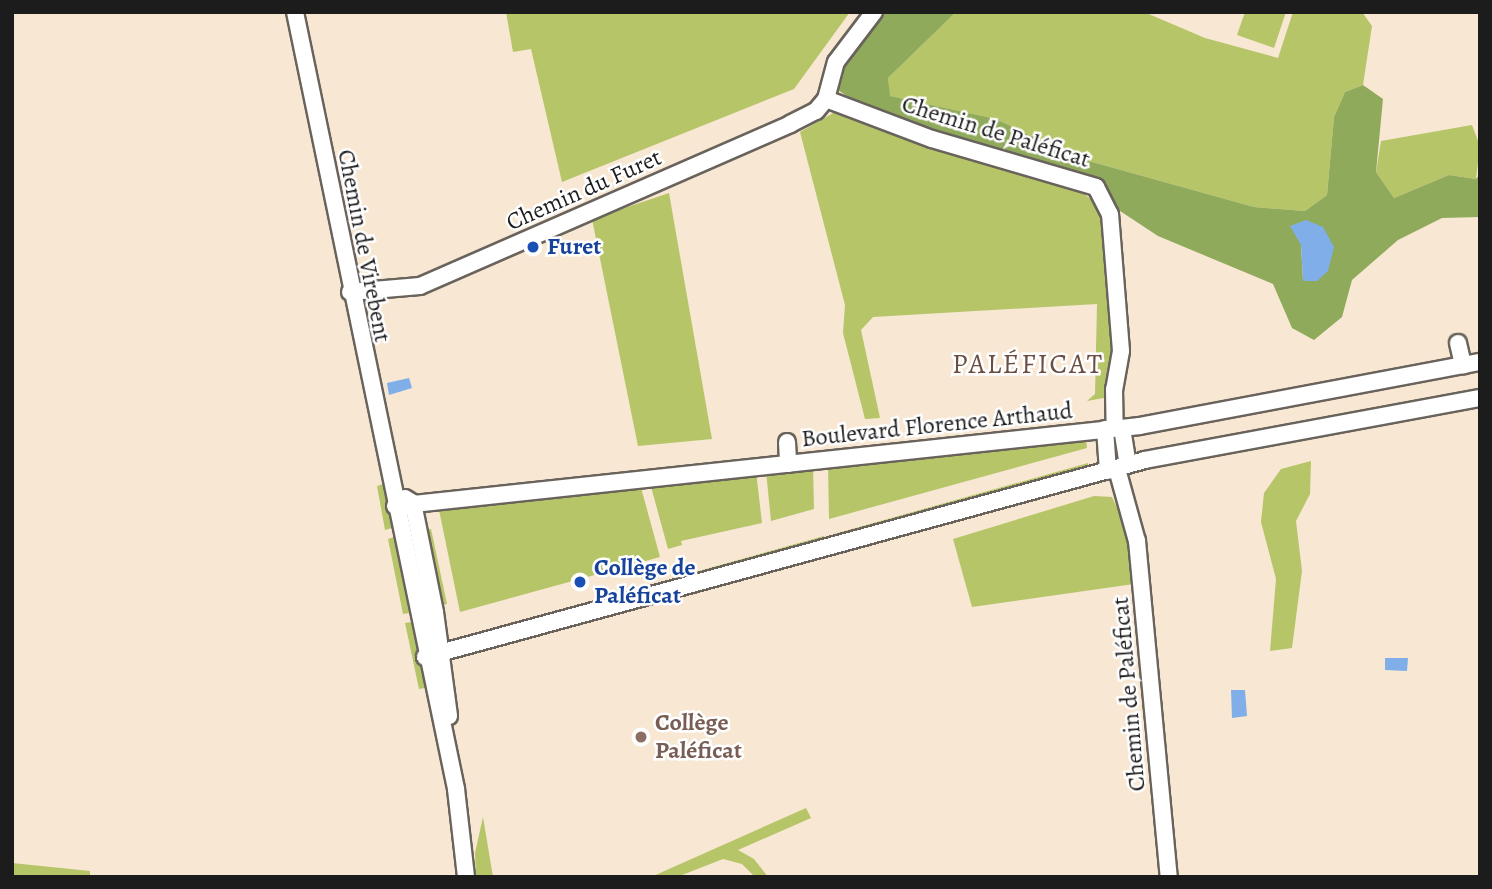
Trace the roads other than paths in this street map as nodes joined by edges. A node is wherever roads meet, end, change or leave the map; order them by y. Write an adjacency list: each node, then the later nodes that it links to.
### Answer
1 (295, 12): 4 (street, Chemin de Virebent)
2 (874, 12): 3 (street)
3 (826, 99): 4 (street, Chemin du Furet); 9 (street, Chemin de Paléficat)
4 (350, 292): 13 (street, Chemin de Virebent)
5 (1458, 343): 7 (street)
6 (1480, 362): 7 (street, Boulevard Florence Arthaud)
7 (1463, 365): 9 (street, Boulevard Florence Arthaud)
8 (1480, 398): 12 (street)
9 (1114, 428): 11 (street, Boulevard Florence Arthaud); 12 (street, Chemin de Paléficat)
10 (787, 442): 11 (street)
11 (788, 464): 14 (street, Boulevard Florence Arthaud)
12 (1118, 468): 16 (street); 20 (street, Chemin de Paléficat)
13 (391, 489): 14 (street); 15 (street, Chemin de Virebent)
14 (413, 503): 15 (street, Boulevard Florence Arthaud); 16 (street, Chemin de Virebent)
15 (395, 506): 17 (street, Chemin de Virebent)
16 (442, 653): 17 (street); 18 (street, Chemin de Virebent)
17 (425, 657): 18 (street, Chemin de Virebent)
18 (456, 789): 19 (street, Chemin de Virebent)
19 (466, 877)
20 (1169, 877)

